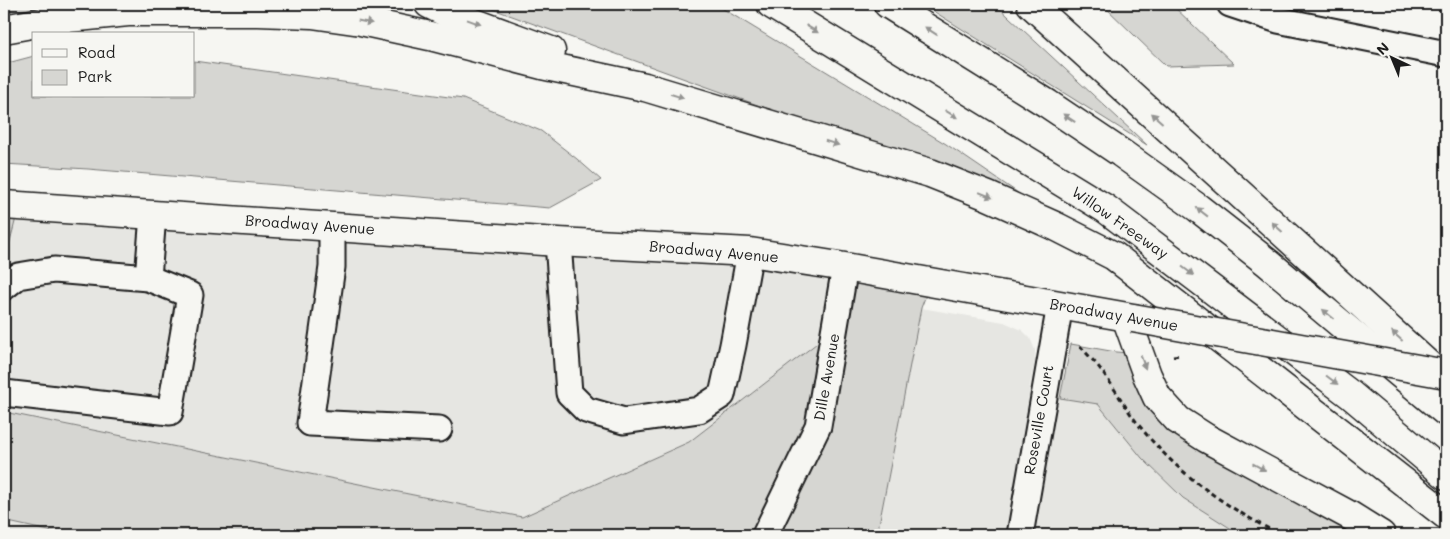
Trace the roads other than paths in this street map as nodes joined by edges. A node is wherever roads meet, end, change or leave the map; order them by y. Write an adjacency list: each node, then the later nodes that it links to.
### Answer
1 (429, 4): 9 (main road, one-way to 9)
2 (771, 4): 25 (main road, Willow Freeway, one-way to 25)
3 (888, 4): 23 (main road, one-way to 3)
4 (1031, 4): 21 (main road, one-way to 4)
5 (1230, 4): 6 (street)
6 (1280, 12): 8 (street)
7 (4, 29): 9 (main road, one-way to 9)
8 (1446, 54)
9 (645, 87): 26 (main road, one-way to 26)
10 (4, 205): 11 (main road, Broadway Avenue)
11 (153, 215): 12 (main road, Broadway Avenue); 16 (street)
12 (332, 227): 13 (main road, Broadway Avenue); 24 (street)
13 (558, 242): 14 (main road, Broadway Avenue); 14 (street)
14 (750, 252): 15 (main road, Broadway Avenue)
15 (845, 267): 18 (main road, Broadway Avenue); 27 (street, Dille Avenue)
16 (148, 278): 17 (street); 22 (street)
17 (4, 287)
18 (1060, 306): 19 (main road, Broadway Avenue); 28 (street, Roseville Court)
19 (1129, 317): 20 (main road, Broadway Avenue, bridge); 29 (main road, one-way to 29)
20 (1446, 374)
21 (1446, 381)
22 (4, 393)
23 (1446, 412)
24 (439, 429)
25 (1446, 475)
26 (1446, 515)
27 (765, 535)
28 (1020, 535)
29 (1381, 535)

